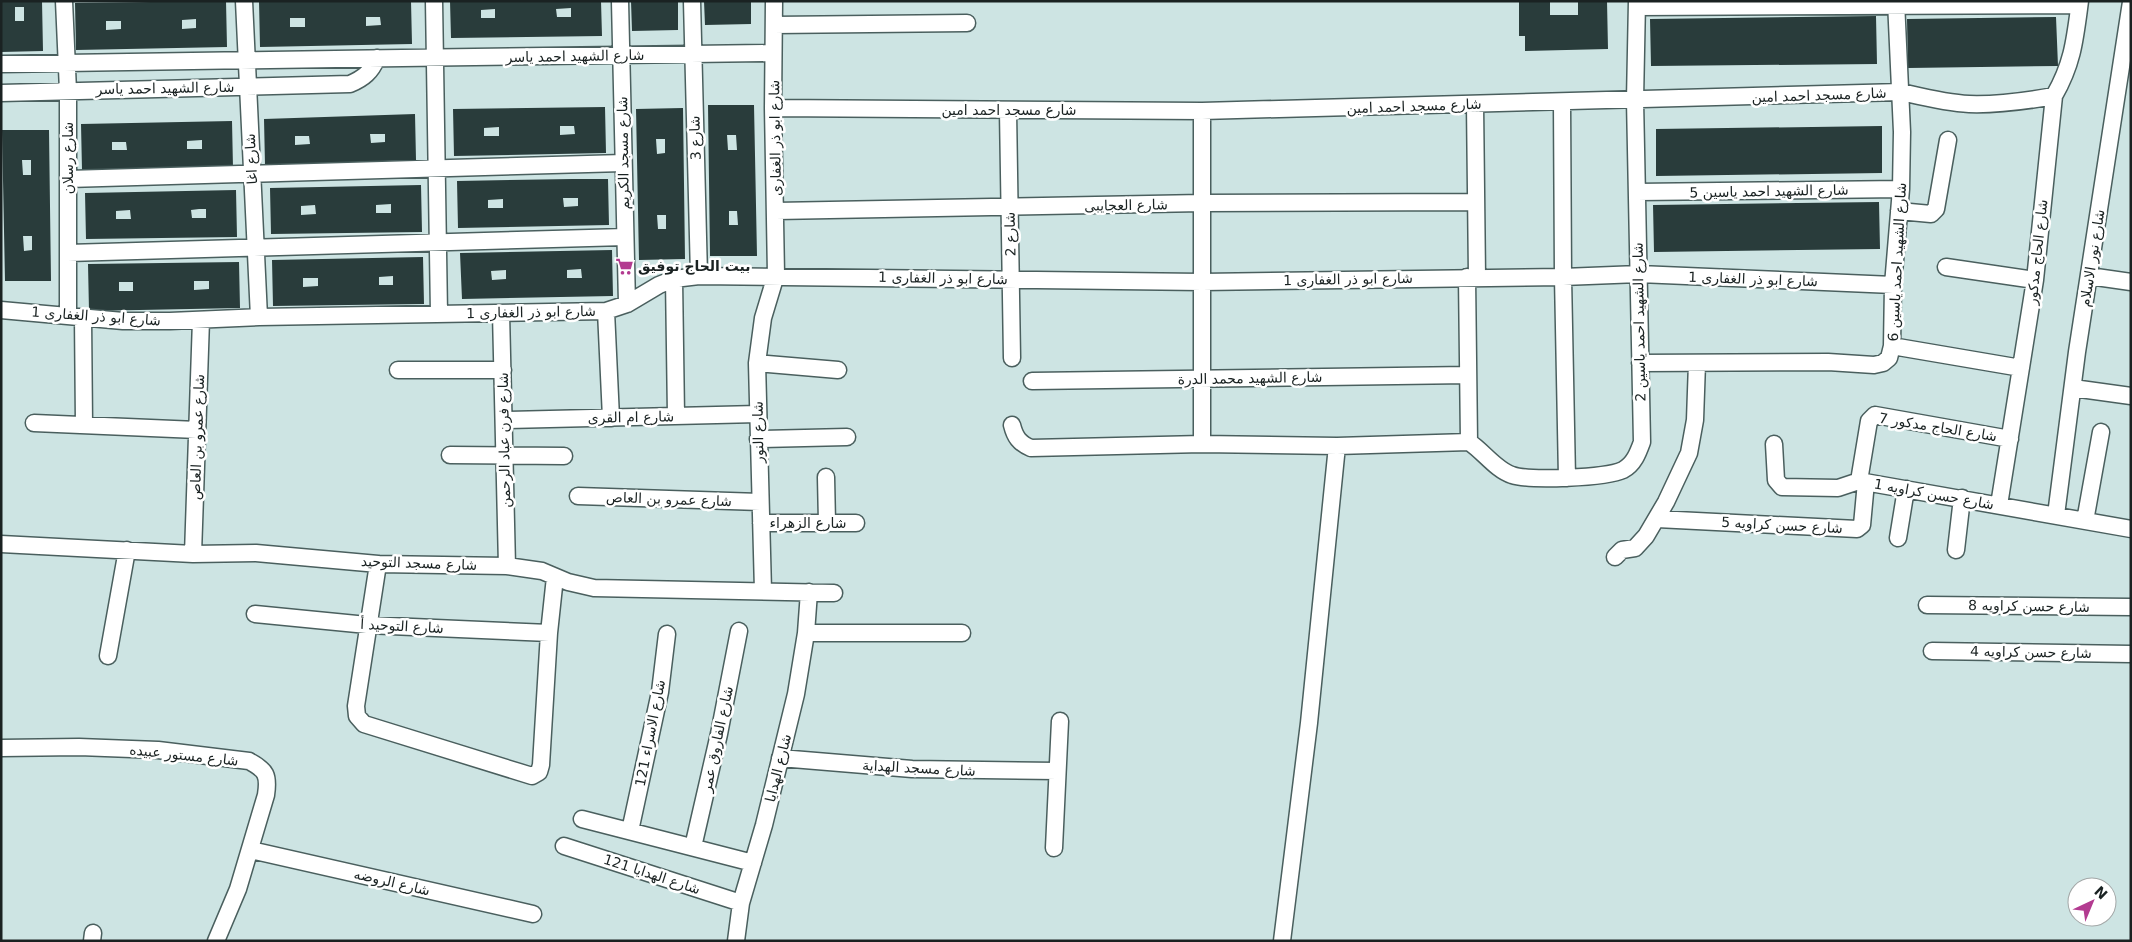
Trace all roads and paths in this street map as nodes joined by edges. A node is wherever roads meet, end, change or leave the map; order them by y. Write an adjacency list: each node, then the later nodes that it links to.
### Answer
1 (64, 1): 19 (street, شارع رسلان)
2 (244, 1): 18 (street, شارع اغا)
3 (434, 1): 17 (street)
4 (620, 1): 15 (street, شارع مسجد الكريم)
5 (692, 1): 14 (street, شارع 3)
6 (774, 1): 12 (street, شارع ابو ذر الغفارى)
7 (2131, 2): 54 (street, شارع نور الاسلام)
8 (1896, 3): 9 (street); 10 (street); 25 (street, شارع الشهيد احمد ياسين 6)
9 (2080, 3): 27 (street, شارع الحاج مدكور)
10 (1637, 4): 28 (street, شارع الشهيد احمد ياسين 2)
11 (967, 23): 12 (street)
12 (774, 25): 13 (street, شارع ابو ذر الغفارى)
13 (773, 53): 14 (street, شارع الشهيد احمد ياسر); 31 (street, شارع ابو ذر الغفارى)
14 (693, 54): 15 (street, شارع الشهيد احمد ياسر); 52 (street, شارع 3)
15 (621, 55): 17 (street, شارع الشهيد احمد ياسر); 35 (street, شارع مسجد الكريم)
16 (377, 58): 17 (street, شارع الشهيد احمد ياسر); 18 (street, شارع الشهيد احمد ياسر); 22 (street, شارع الشهيد احمد ياسر)
17 (437, 58): 36 (street)
18 (246, 59): 19 (street, شارع الشهيد احمد ياسر); 22 (street, شارع اغا)
19 (66, 63): 21 (street, شارع الشهيد احمد ياسر); 23 (street, شارع رسلان)
20 (1, 64): 21 (street, شارع الشهيد احمد ياسر)
21 (21, 64): 24 (street)
22 (248, 86): 23 (street, شارع الشهيد احمد ياسر); 37 (street, شارع اغا)
23 (68, 91): 24 (street, شارع الشهيد احمد ياسر); 38 (street, شارع رسلان)
24 (24, 92): 26 (street, شارع الشهيد احمد ياسر)
25 (1901, 92): 27 (street, شارع مسجد احمد امين); 28 (street, شارع مسجد احمد امين); 39 (street, شارع الشهيد احمد ياسين 6)
26 (1, 93)
27 (2054, 96): 59 (street, شارع الحاج مدكور)
28 (1635, 100): 29 (street, شارع مسجد احمد امين); 40 (street, شارع الشهيد احمد ياسين 2)
29 (1562, 102): 30 (street, شارع مسجد احمد امين); 56 (street)
30 (1475, 104): 33 (street, شارع مسجد احمد امين); 41 (street)
31 (773, 108): 32 (street, شارع مسجد احمد امين); 44 (street, شارع ابو ذر الغفارى)
32 (1008, 111): 33 (street, شارع مسجد احمد امين); 43 (street, شارع 2)
33 (1202, 112): 42 (street)
34 (1948, 140): 45 (street)
35 (623, 163): 36 (street); 46 (street, شارع مسجد الكريم)
36 (438, 168): 37 (street); 47 (street)
37 (252, 173): 38 (street); 48 (street, شارع اغا)
38 (68, 179): 49 (street, شارع رسلان)
39 (1901, 189): 40 (street, شارع الشهيد احمد ياسين 5); 45 (street, شارع الشهيد احمد ياسين 6)
40 (1637, 192): 51 (street, شارع الشهيد احمد ياسين 2)
41 (1476, 202): 42 (street, شارع العجايبى); 55 (street)
42 (1202, 203): 43 (street, شارع العجايبى); 60 (street)
43 (1009, 207): 44 (street, شارع العجايبى); 58 (street, شارع 2)
44 (776, 211): 53 (street, شارع ابو ذر الغفارى)
45 (1900, 211): 62 (street, شارع الشهيد احمد ياسين 6)
46 (625, 236): 47 (street); 63 (street, شارع مسجد الكريم)
47 (439, 243): 48 (street); 67 (street)
48 (256, 249): 49 (street); 69 (street, شارع اغا)
49 (68, 253): 68 (street, شارع رسلان)
50 (1946, 266): 59 (street)
51 (1639, 274): 56 (street, شارع ابو ذر الغفارى 1); 62 (street, شارع ابو ذر الغفارى 1); 74 (street, شارع الشهيد احمد ياسين 2)
52 (699, 276): 53 (street, شارع ابو ذر الغفارى 1); 57 (street, شارع ابو ذر الغفارى 1)
53 (776, 276): 58 (street, شارع ابو ذر الغفارى 1); 73 (street, شارع النور)
54 (2089, 276): 61 (street); 83 (street, شارع نور الاسلام)
55 (1472, 277): 56 (street, شارع ابو ذر الغفارى 1); 60 (street, شارع ابو ذر الغفارى 1); 80 (street)
56 (1563, 277): 105 (street)
57 (674, 279): 63 (street, شارع ابو ذر الغفارى 1); 86 (street)
58 (1011, 279): 60 (street, شارع ابو ذر الغفارى 1); 72 (street, شارع 2)
59 (2035, 280): 76 (street, شارع الحاج مدكور)
60 (1202, 282): 81 (street)
61 (2131, 282)
62 (1893, 285): 71 (street, شارع الشهيد احمد ياسين 6)
63 (627, 304): 65 (street, شارع ابو ذر الغفارى 1)
64 (1, 310): 68 (street, شارع ابو ذر الغفارى 1)
65 (606, 311): 66 (street, شارع ابو ذر الغفارى 1); 87 (street)
66 (501, 313): 67 (street, شارع ابو ذر الغفارى 1); 78 (street, شارع فرن عباد الرحمن)
67 (439, 314): 69 (street, شارع ابو ذر الغفارى 1)
68 (76, 316): 70 (street, شارع ابو ذر الغفارى 1); 90 (street, شارع رسلان)
69 (259, 317): 70 (street, شارع ابو ذر الغفارى 1)
70 (201, 320): 92 (street, شارع عمرو بن العاص)
71 (1892, 346): 75 (street, شارع الشهيد احمد ياسين 6); 76 (street)
72 (1012, 358)
73 (757, 363): 79 (street); 85 (street, شارع النور)
74 (1640, 363): 75 (street, شارع الشهيد احمد ياسين 6); 105 (street, شارع الشهيد احمد ياسين 2)
75 (1697, 363): 113 (street)
76 (2021, 368): 96 (street, شارع الحاج مدكور)
77 (398, 370): 78 (street)
78 (503, 370): 88 (street, شارع فرن عباد الرحمن)
79 (838, 370)
80 (1468, 375): 81 (street, شارع الشهيد محمد الدرة); 97 (street)
81 (1202, 379): 82 (street, شارع الشهيد محمد الدرة); 98 (street)
82 (1032, 381)
83 (2073, 388): 84 (street); 112 (street, شارع نور الاسلام)
84 (2131, 396)
85 (758, 414): 86 (street, شارع ام القرى); 95 (street, شارع النور)
86 (676, 416): 87 (street, شارع ام القرى)
87 (612, 418): 88 (street, شارع ام القرى)
88 (504, 420): 102 (street, شارع فرن عباد الرحمن)
89 (34, 423): 90 (street)
90 (84, 425): 92 (street)
91 (1012, 425): 98 (street)
92 (197, 430): 123 (street, شارع عمرو بن العاص)
93 (2101, 432): 114 (street)
94 (847, 437): 95 (street)
95 (758, 439): 110 (street, شارع النور)
96 (2010, 439): 106 (street, شارع الحاج مدكور 7); 111 (street, شارع الحاج مدكور)
97 (1469, 442): 100 (street); 105 (street, شارع الشهيد احمد ياسين 2)
98 (1202, 444): 100 (street)
99 (1774, 444): 106 (street, شارع حسن كراويه 1)
100 (1337, 446): 158 (street)
101 (450, 455): 102 (street)
102 (505, 456): 103 (street); 126 (street, شارع فرن عباد الرحمن)
103 (564, 456)
104 (826, 477): 116 (street)
105 (1567, 478)
106 (1862, 482): 107 (street, شارع حسن كراويه 1); 113 (street, شارع حسن كراويه 5)
107 (1906, 489): 109 (street, شارع حسن كراويه 1); 119 (street)
108 (578, 496): 110 (street, شارع عمرو بن العاص)
109 (1962, 498): 111 (street, شارع حسن كراويه 1); 122 (street)
110 (760, 502): 115 (street, شارع النور)
111 (1999, 505): 112 (street, شارع حسن كراويه 1)
112 (2056, 515): 114 (street, شارع حسن كراويه 1)
113 (1657, 519): 124 (street)
114 (2085, 521): 118 (street, شارع حسن كراويه 1)
115 (761, 523): 116 (street, شارع الزهراء); 128 (street, شارع النور)
116 (827, 523): 117 (street, شارع الزهراء)
117 (856, 523)
118 (2131, 529)
119 (1898, 538)
120 (1, 544): 121 (street, شارع مسجد التوحيد)
121 (127, 550): 123 (street, شارع مسجد التوحيد); 142 (street)
122 (1956, 550)
123 (192, 554): 125 (street, شارع مسجد التوحيد)
124 (1615, 557)
125 (378, 564): 126 (street, شارع مسجد التوحيد); 134 (street)
126 (507, 566): 127 (street, شارع مسجد التوحيد)
127 (556, 578): 128 (street, شارع مسجد التوحيد); 136 (street)
128 (763, 591): 129 (street, شارع مسجد التوحيد)
129 (809, 592): 130 (street, شارع مسجد التوحيد); 139 (street, شارع الهدايا)
130 (834, 593)
131 (1927, 605): 132 (street, شارع حسن كراويه 8)
132 (2131, 607)
133 (255, 614): 134 (street, شارع التوحيد أ)
134 (367, 625): 136 (street, شارع التوحيد أ); 136 (street)
135 (739, 630): 150 (street, شارع الفاروق عمر)
136 (549, 633)
137 (962, 633): 139 (street)
138 (667, 634): 148 (street, شارع الاسراء 121)
139 (806, 634): 145 (street, شارع الهدايا)
140 (1932, 651): 141 (street, شارع حسن كراويه 4)
141 (2131, 654)
142 (108, 656)
143 (1060, 721): 146 (street)
144 (7, 748): 152 (street, شارع مستور عبيده)
145 (780, 758): 146 (street, شارع مسجد الهداية); 153 (street, شارع الهدايا)
146 (1058, 771): 151 (street)
147 (582, 819): 148 (street)
148 (630, 831): 150 (street)
149 (564, 846): 154 (street, شارع الهدايا 121)
150 (693, 848): 153 (street)
151 (1054, 848)
152 (251, 850): 155 (street, شارع الروضه); 156 (street, شارع مستور عبيده)
153 (753, 863): 154 (street, شارع الهدايا)
154 (741, 903): 157 (street, شارع الهدايا)
155 (533, 914)
156 (216, 941)
157 (736, 941)
158 (1282, 941)

